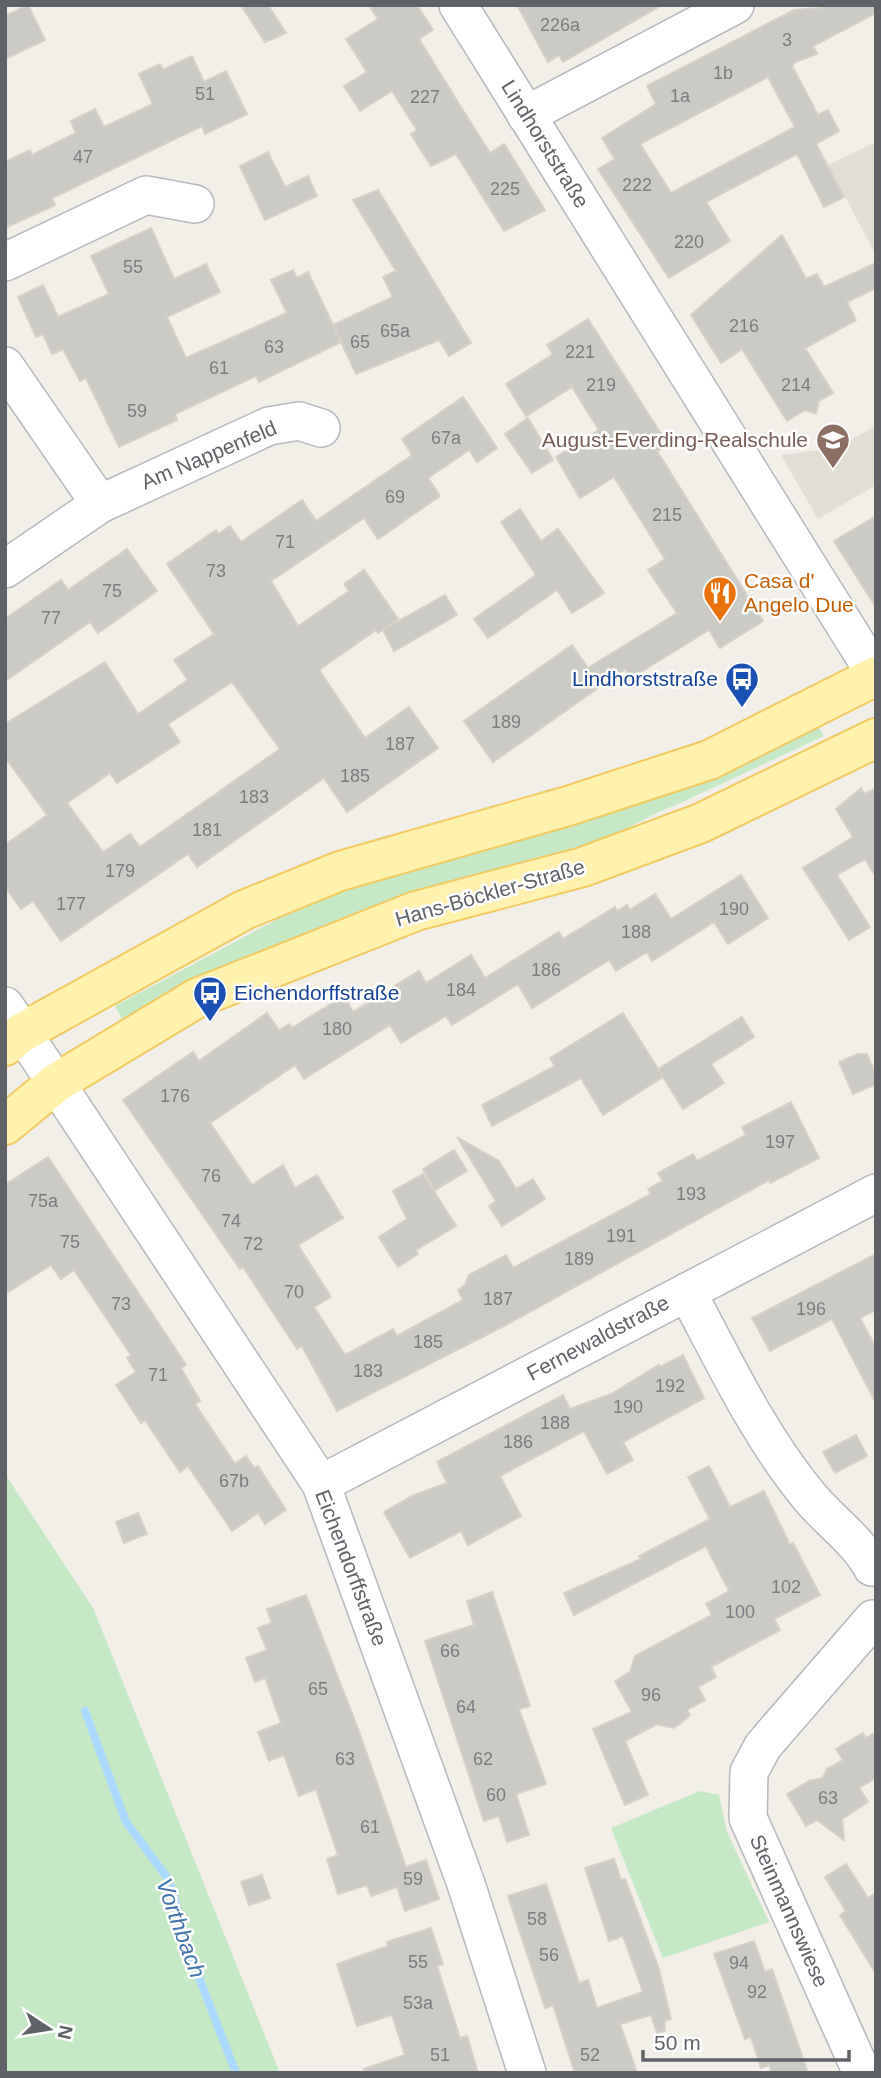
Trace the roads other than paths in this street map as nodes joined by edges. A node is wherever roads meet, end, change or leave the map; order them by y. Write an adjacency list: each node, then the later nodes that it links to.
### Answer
1 (458, 5): 3 (street, Lindhorststraße)
2 (735, 5): 3 (street)
3 (526, 115): 10 (street, Lindhorststraße)
4 (195, 204): 5 (street)
5 (5, 262)
6 (5, 366): 8 (street)
7 (321, 428): 8 (street, Am Nappenfeld)
8 (100, 504): 9 (street, Am Nappenfeld)
9 (5, 569)
10 (876, 675): 12 (main road)
11 (876, 738): 13 (main road, Hans-Böckler-Straße)
12 (11, 1028): 13 (street, Eichendorffstraße)
13 (56, 1083): 14 (main road, Hans-Böckler-Straße); 17 (street, Eichendorffstraße)
14 (5, 1125)
15 (876, 1193): 16 (street, Fernewaldstraße)
16 (687, 1292): 17 (street, Fernewaldstraße); 18 (street, Steinmannswiese)
17 (321, 1484): 20 (street, Eichendorffstraße)
18 (874, 1566): 19 (street, Steinmannswiese)
19 (874, 1619): 21 (street, Steinmannswiese)
20 (527, 2073)
21 (862, 2073)

